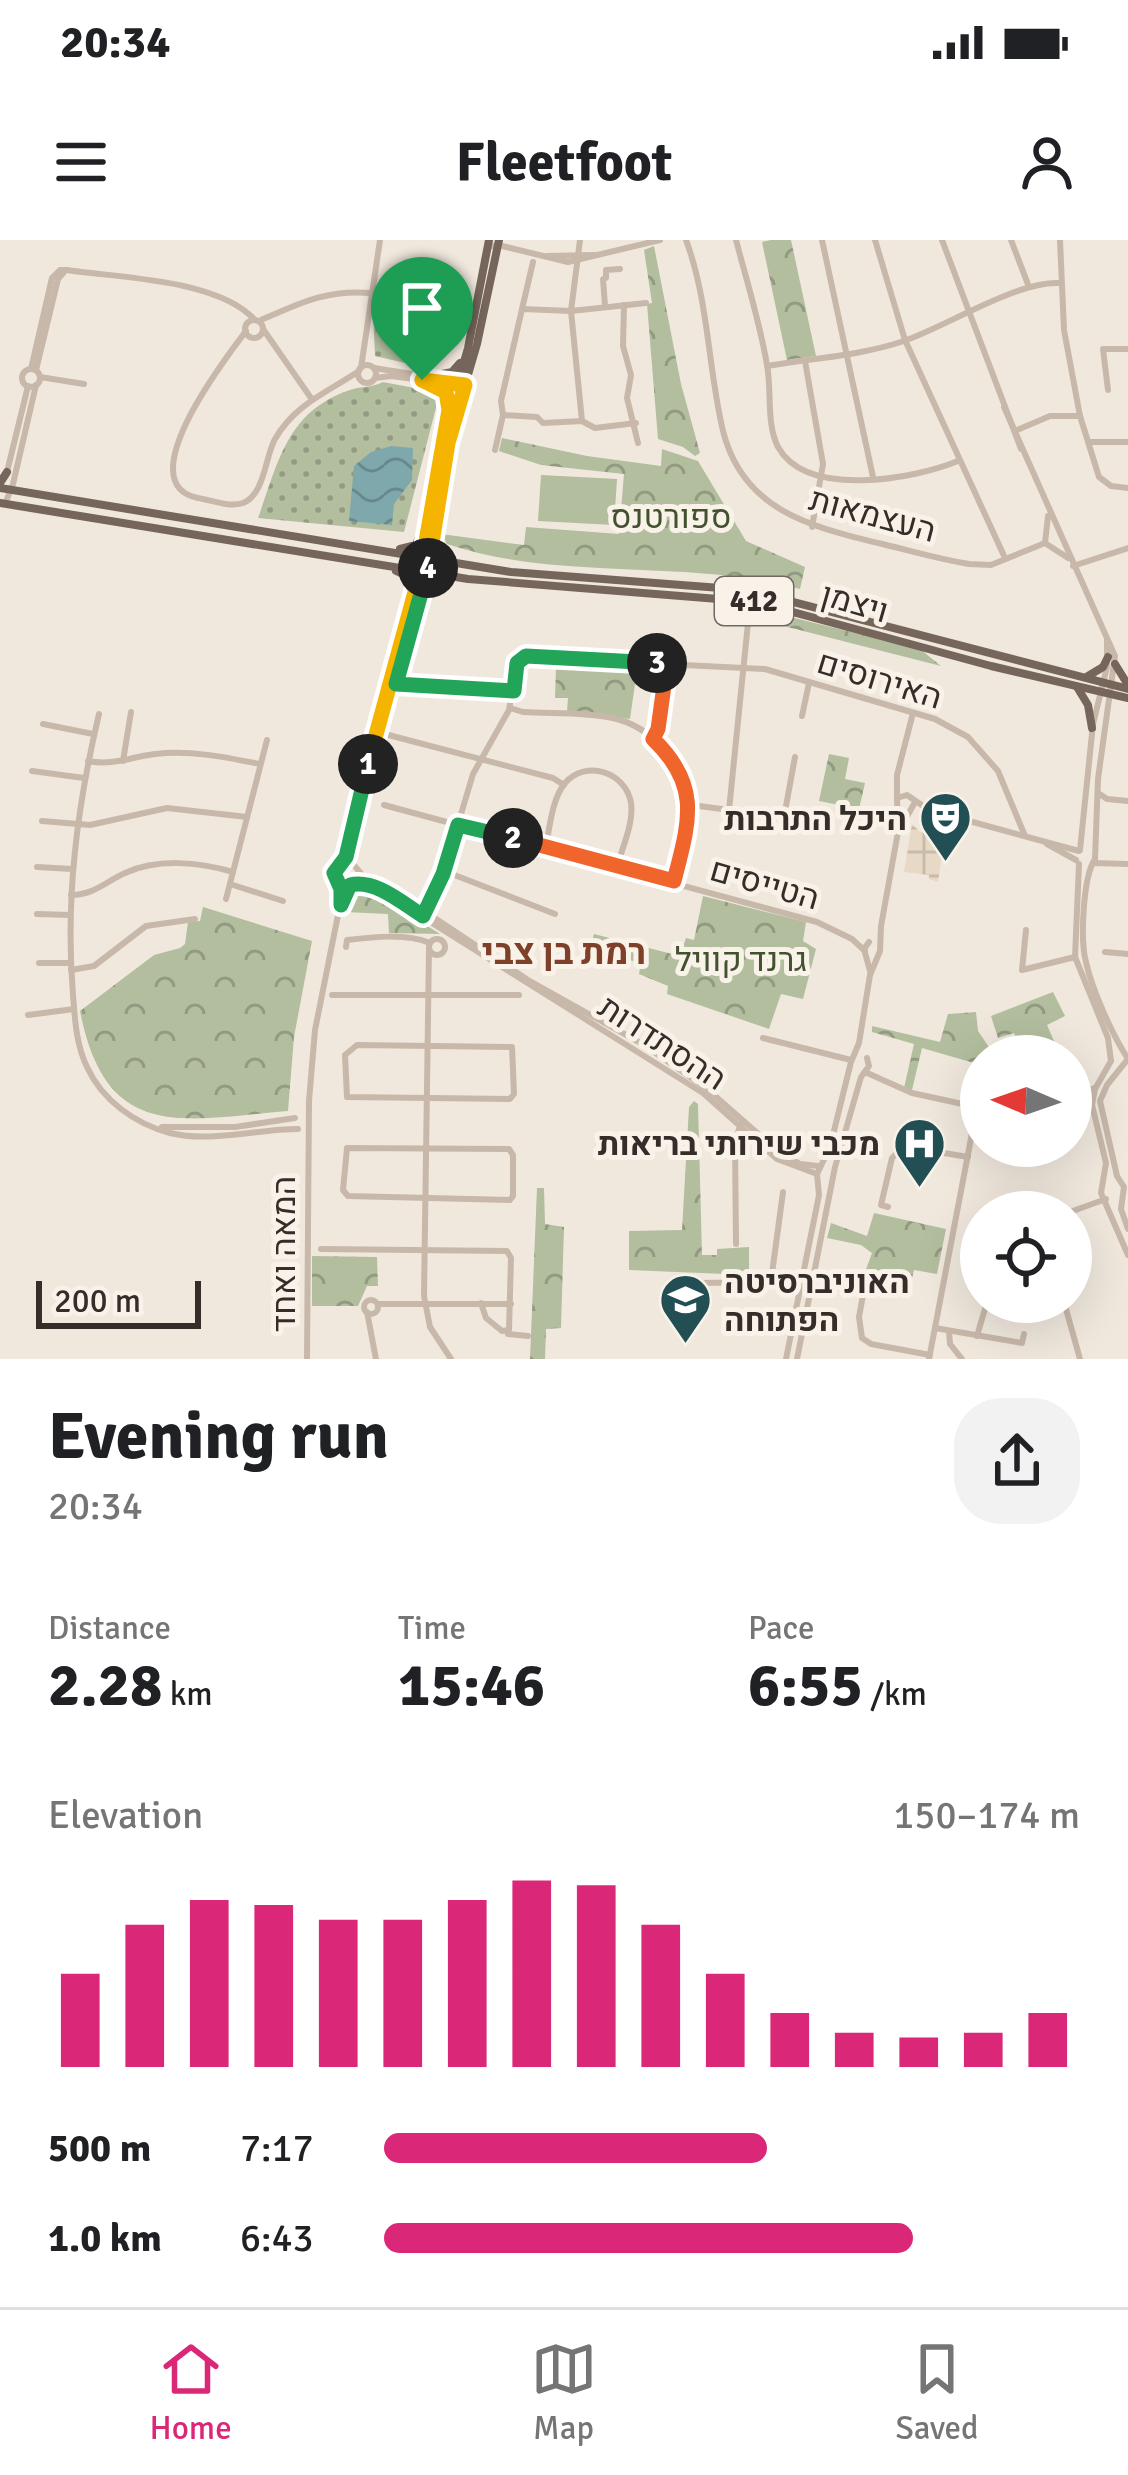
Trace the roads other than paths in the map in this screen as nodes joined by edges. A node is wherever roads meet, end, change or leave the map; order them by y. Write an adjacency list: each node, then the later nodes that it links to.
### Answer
1 (380, 240): 17 (street)
2 (580, 240): 12 (street)
3 (660, 240): 12 (street)
4 (686, 240): 66 (street, העצמאות)
5 (736, 240): 31 (street)
6 (822, 240): 29 (street)
7 (875, 240): 25 (street)
8 (942, 240): 23 (street)
9 (1011, 240): 16 (street)
10 (1060, 240): 15 (street)
11 (494, 245): 12 (street); 28 (main road); 40 (main road)
12 (578, 259): 22 (street)
13 (533, 262): 21 (street)
14 (620, 269): 20 (street)
15 (1059, 283): 16 (street); 47 (street)
16 (1028, 287): 23 (street)
17 (371, 293): 24 (street); 26 (street)
18 (646, 303): 19 (street)
19 (624, 304): 20 (street); 49 (street)
20 (605, 306): 22 (street)
21 (522, 309): 22 (street); 46 (street)
22 (571, 311): 48 (street)
23 (970, 314): 25 (street); 44 (street)
24 (255, 328): 35 (street); 43 (street); 43 (street)
25 (905, 340): 29 (street); 55 (street)
26 (366, 344): 32 (street); 33 (street)
27 (1128, 349): 42 (street)
28 (467, 351): 34 (main road); 40 (main road)
29 (848, 357): 30 (street); 59 (street)
30 (805, 361): 31 (street); 58 (street)
31 (767, 366): 58 (street)
32 (372, 367): 33 (street); 34 (street); 36 (street)
33 (360, 369): 38 (street); 39 (street)
34 (437, 375): 40 (street)
35 (34, 377): 41 (street); 57 (street); 60 (street)
36 (375, 378): 37 (street); 38 (street)
37 (422, 380): 40 (street); 45 (main road)
38 (364, 381): 39 (street)
39 (343, 382): 43 (street)
40 (460, 383): 45 (main road); 65 (main road)
41 (84, 384)
42 (1108, 390)
43 (311, 398)
44 (1004, 407): 50 (street); 56 (street)
45 (449, 410): 61 (main road)
46 (503, 415): 48 (street); 54 (street)
47 (1080, 416): 50 (street); 51 (street)
48 (582, 421): 49 (street)
49 (636, 423): 53 (street)
50 (1017, 430): 56 (street)
51 (1088, 442): 52 (street); 62 (street)
52 (1128, 442)
53 (638, 443)
54 (495, 450)
55 (958, 460): 59 (street); 74 (street)
56 (1028, 461): 64 (street)
57 (8, 472): 60 (main road)
58 (822, 477): 59 (street); 66 (street)
59 (873, 478)
60 (4, 487): 63 (street); 71 (main road, 412)
61 (433, 487): 71 (main road); 73 (main road)
62 (1128, 488)
63 (2, 503): 70 (main road, 412)
64 (1046, 507): 67 (street); 68 (street)
65 (436, 521): 73 (main road); 76 (main road)
66 (812, 527): 74 (street, העצמאות)
67 (1058, 529): 68 (street); 69 (street)
68 (1046, 540): 69 (street, העצמאות); 74 (street, העצמאות); 75 (street)
69 (1062, 540): 75 (street)
70 (265, 544): 77 (main road, 412); 79 (main road)
71 (371, 548): 73 (main road, 412)
72 (1128, 548): 75 (street)
73 (427, 555): 76 (main road, ויצמן / 412); 77 (main road)
74 (1006, 559)
75 (1072, 563): 80 (street)
76 (455, 564): 83 (main road, ויצמן / 412)
77 (424, 571): 79 (street); 85 (main road, ויצמן / 412); 86 (street)
78 (749, 613): 82 (street)
79 (401, 636): 86 (street)
80 (1112, 661): 83 (main road); 87 (street); 89 (main road)
81 (667, 664): 82 (street, האירוסים); 88 (street, האירוסים); 99 (street)
82 (745, 668): 84 (street, האירוסים); 115 (street)
83 (1083, 678): 87 (main road, ויצמן / 412)
84 (809, 682): 92 (street, האירוסים); 94 (street)
85 (1070, 683): 87 (main road, ויצמן / 412); 96 (main road)
86 (393, 684): 88 (street); 97 (street)
87 (1106, 688): 89 (main road, ויצמן / 412); 96 (street); 109 (street)
88 (514, 691): 90 (street)
89 (1128, 691)
90 (510, 708): 99 (street); 102 (street)
91 (131, 712): 104 (street)
92 (914, 713): 110 (street); 123 (street, האירוסים)
93 (99, 714): 98 (street)
94 (802, 716)
95 (43, 724): 98 (street)
96 (1092, 728): 126 (street)
97 (377, 732): 102 (street); 128 (street)
98 (94, 734): 103 (street)
99 (653, 739): 137 (street)
100 (267, 740): 105 (street)
101 (795, 758): 115 (street)
102 (481, 760): 108 (street); 122 (street)
103 (88, 761): 104 (street); 107 (street)
104 (123, 761): 105 (street)
105 (260, 764): 119 (street)
106 (32, 771): 107 (street)
107 (84, 778): 121 (street)
108 (564, 785): 125 (street); 132 (street)
109 (1097, 792): 112 (street); 127 (street)
110 (901, 796): 111 (street); 117 (street)
111 (915, 802): 116 (street); 118 (street)
112 (1128, 802)
113 (384, 805): 122 (street, הטייסים)
114 (699, 806): 115 (street)
115 (729, 810)
116 (929, 810): 118 (street); 123 (street)
117 (898, 811): 118 (street); 124 (street)
118 (911, 813): 124 (street)
119 (247, 817): 121 (street); 135 (street)
120 (42, 821): 121 (street)
121 (77, 825): 133 (street)
122 (458, 825): 125 (street, הטייסים); 134 (street)
123 (1029, 837): 126 (street); 129 (street)
124 (897, 838): 154 (street)
125 (546, 847): 132 (street, הטייסים)
126 (1080, 850): 127 (street); 129 (street)
127 (1093, 860): 129 (street); 130 (street); 175 (street)
128 (348, 862): 136 (street); 139 (street, המאה ואחד)
129 (1078, 862): 162 (street)
130 (1128, 864)
131 (37, 867): 133 (street)
132 (617, 867): 137 (street, הטייסים)
133 (72, 869): 142 (street)
134 (444, 871): 141 (street); 148 (street)
135 (233, 872): 138 (street); 142 (street)
136 (358, 873): 140 (street, המאה ואחד); 147 (street, ההסתדרות)
137 (674, 881): 153 (street, הטייסים)
138 (230, 884): 143 (street); 144 (street)
139 (340, 884): 140 (street, ההסתדרות); 145 (street, המאה ואחד)
140 (352, 884): 145 (street, המאה ואחד); 147 (street, ההסתדרות)
141 (436, 893): 147 (street); 151 (street)
142 (71, 895): 149 (street)
143 (226, 899)
144 (283, 901)
145 (341, 905): 182 (street, המאה ואחד)
146 (37, 914): 149 (street)
147 (425, 914): 151 (street, ההסתדרות); 189 (street, ההסתדרות)
148 (555, 914)
149 (70, 915): 164 (street)
150 (195, 919): 164 (street)
151 (443, 923): 189 (street, ההסתדרות)
152 (1026, 930): 162 (street)
153 (852, 939): 154 (street, הטייסים); 158 (street, הטייסים)
154 (874, 943): 158 (street); 161 (street)
155 (429, 946): 156 (street); 160 (street); 160 (street); 165 (street)
156 (346, 947)
157 (1105, 952): 159 (street)
158 (866, 953): 161 (street); 166 (street)
159 (1128, 954)
160 (440, 955): 165 (street)
161 (877, 956): 166 (street)
162 (1075, 957): 177 (street)
163 (39, 963): 164 (street)
164 (71, 967): 170 (street)
165 (429, 968): 169 (street)
166 (870, 975): 172 (street)
167 (332, 995): 169 (street)
168 (519, 995): 169 (street)
169 (428, 996): 174 (street)
170 (74, 1010): 171 (street); 190 (street)
171 (28, 1015)
172 (861, 1030): 176 (street); 178 (street)
173 (763, 1038): 178 (street)
174 (428, 1045): 185 (street); 185 (street); 185 (street)
175 (1126, 1054): 177 (street); 179 (street)
176 (868, 1059): 178 (street); 180 (street); 181 (street)
177 (1111, 1060): 179 (street); 183 (street)
178 (852, 1061): 180 (street); 196 (street)
179 (1124, 1067): 199 (street)
180 (864, 1072): 181 (street); 194 (street)
181 (887, 1083): 186 (street)
182 (310, 1085): 188 (street, המאה ואחד); 191 (street, המאה ואחד)
183 (1097, 1085): 184 (street); 187 (street)
184 (1092, 1088)
185 (427, 1098): 192 (street)
186 (960, 1103)
187 (1093, 1111): 198 (street)
188 (296, 1116): 190 (street); 191 (street); 191 (street)
189 (742, 1122): 196 (street, ההסתדרות); 207 (street)
190 (146, 1124): 191 (street)
191 (304, 1126): 228 (street, המאה ואחד)
192 (427, 1148): 202 (street); 202 (street); 202 (street)
193 (960, 1156): 205 (street)
194 (835, 1167): 196 (street, ההסתדרות); 197 (street)
195 (966, 1167): 221 (street)
196 (820, 1170): 197 (street); 212 (street)
197 (834, 1178): 214 (street)
198 (1102, 1187): 199 (street); 201 (street); 203 (street)
199 (1123, 1188): 203 (street); 206 (street)
200 (783, 1192): 211 (street)
201 (1092, 1196)
202 (425, 1197): 209 (street)
203 (1107, 1200): 204 (street); 210 (street)
204 (1092, 1204)
205 (888, 1207)
206 (1128, 1229)
207 (736, 1244)
208 (322, 1249): 209 (street)
209 (424, 1250): 216 (street); 218 (street)
210 (1128, 1255)
211 (771, 1281): 212 (street); 213 (street)
212 (801, 1282): 214 (street); 231 (street)
213 (696, 1283)
214 (812, 1284): 232 (street)
215 (873, 1285): 227 (street)
216 (425, 1303): 217 (street); 229 (street); 230 (street)
217 (481, 1303): 218 (street); 222 (street)
218 (511, 1304): 222 (street)
219 (981, 1323): 226 (street)
220 (1070, 1323): 234 (street)
221 (935, 1328): 223 (street); 227 (street)
222 (502, 1331): 225 (street)
223 (950, 1331): 226 (street); 233 (street)
224 (1024, 1334): 226 (street)
225 (528, 1336)
226 (977, 1336)
227 (930, 1357)
228 (307, 1359)
229 (376, 1359)
230 (451, 1359)
231 (786, 1359)
232 (797, 1359)
233 (962, 1359)
234 (1080, 1359)

